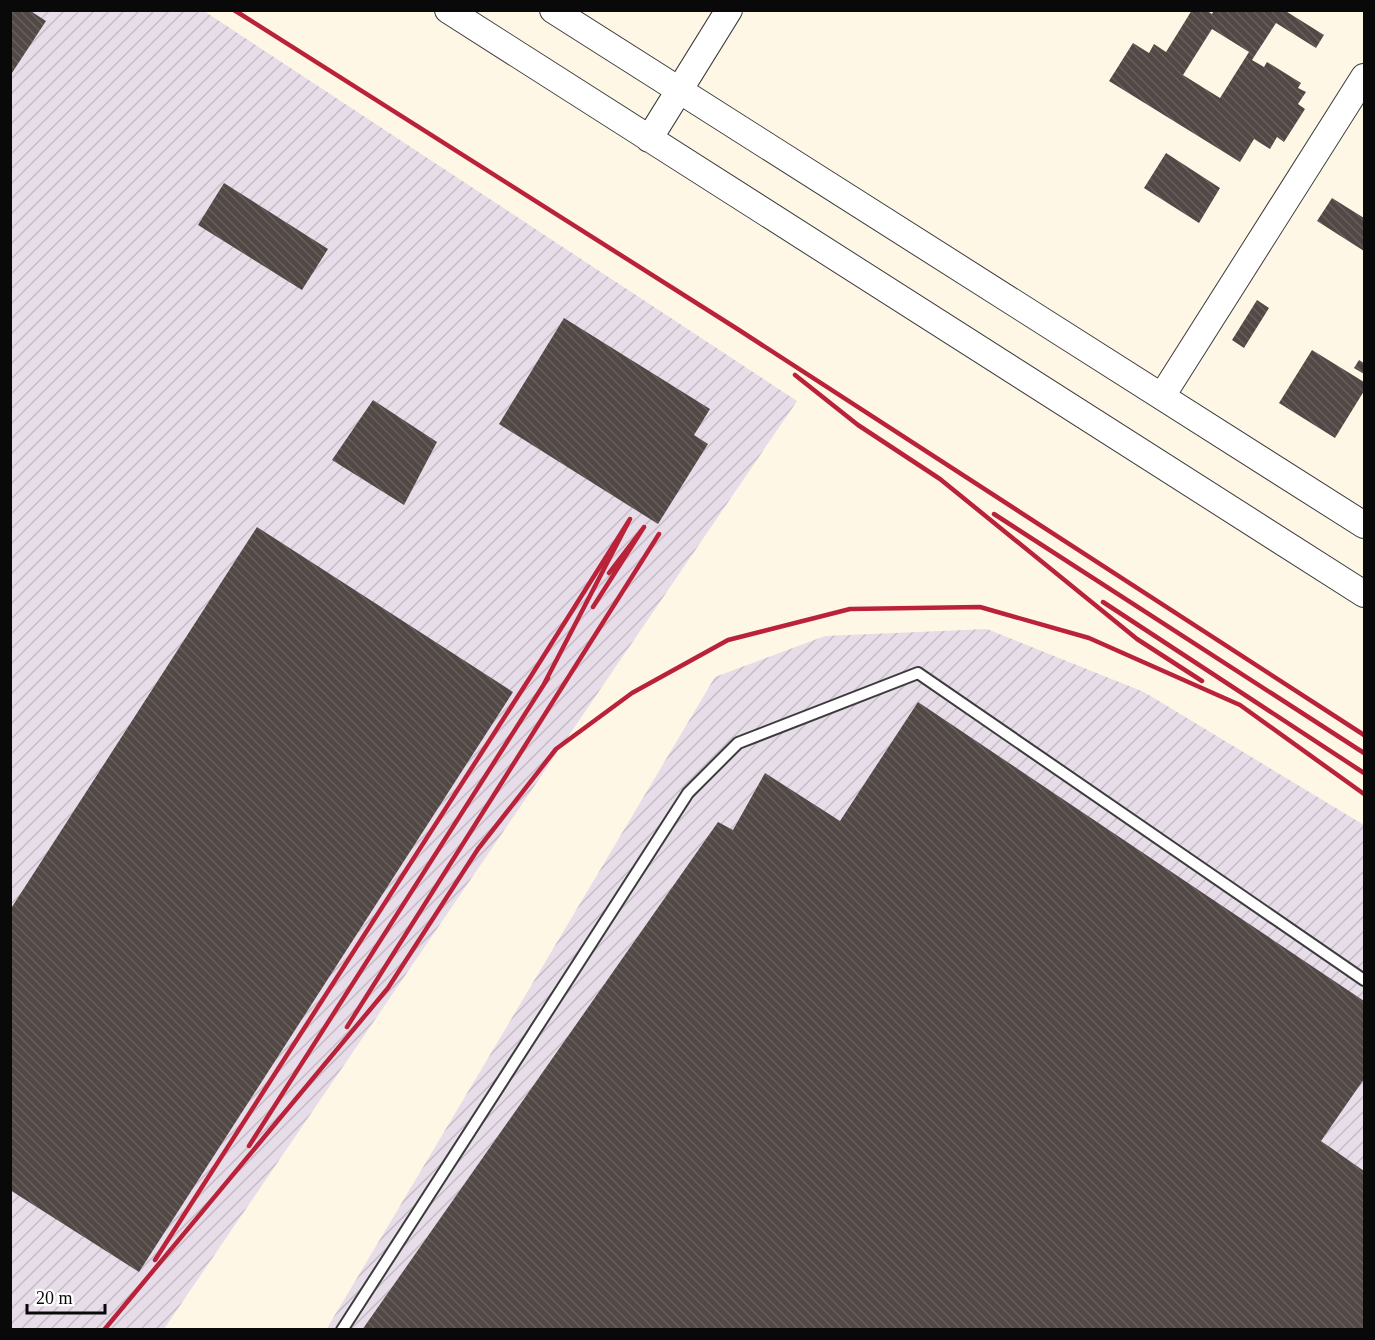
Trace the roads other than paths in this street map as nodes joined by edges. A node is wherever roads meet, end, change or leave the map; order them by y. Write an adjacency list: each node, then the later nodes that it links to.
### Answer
1 (448, 10): 6 (street)
2 (553, 10): 5 (street)
3 (729, 10): 5 (street)
4 (1365, 76): 7 (street)
5 (678, 90): 6 (street); 7 (street)
6 (649, 139): 9 (street)
7 (1162, 396): 8 (street)
8 (1365, 525)
9 (1365, 594)
10 (1365, 980): 11 (lane)
11 (342, 1329)

